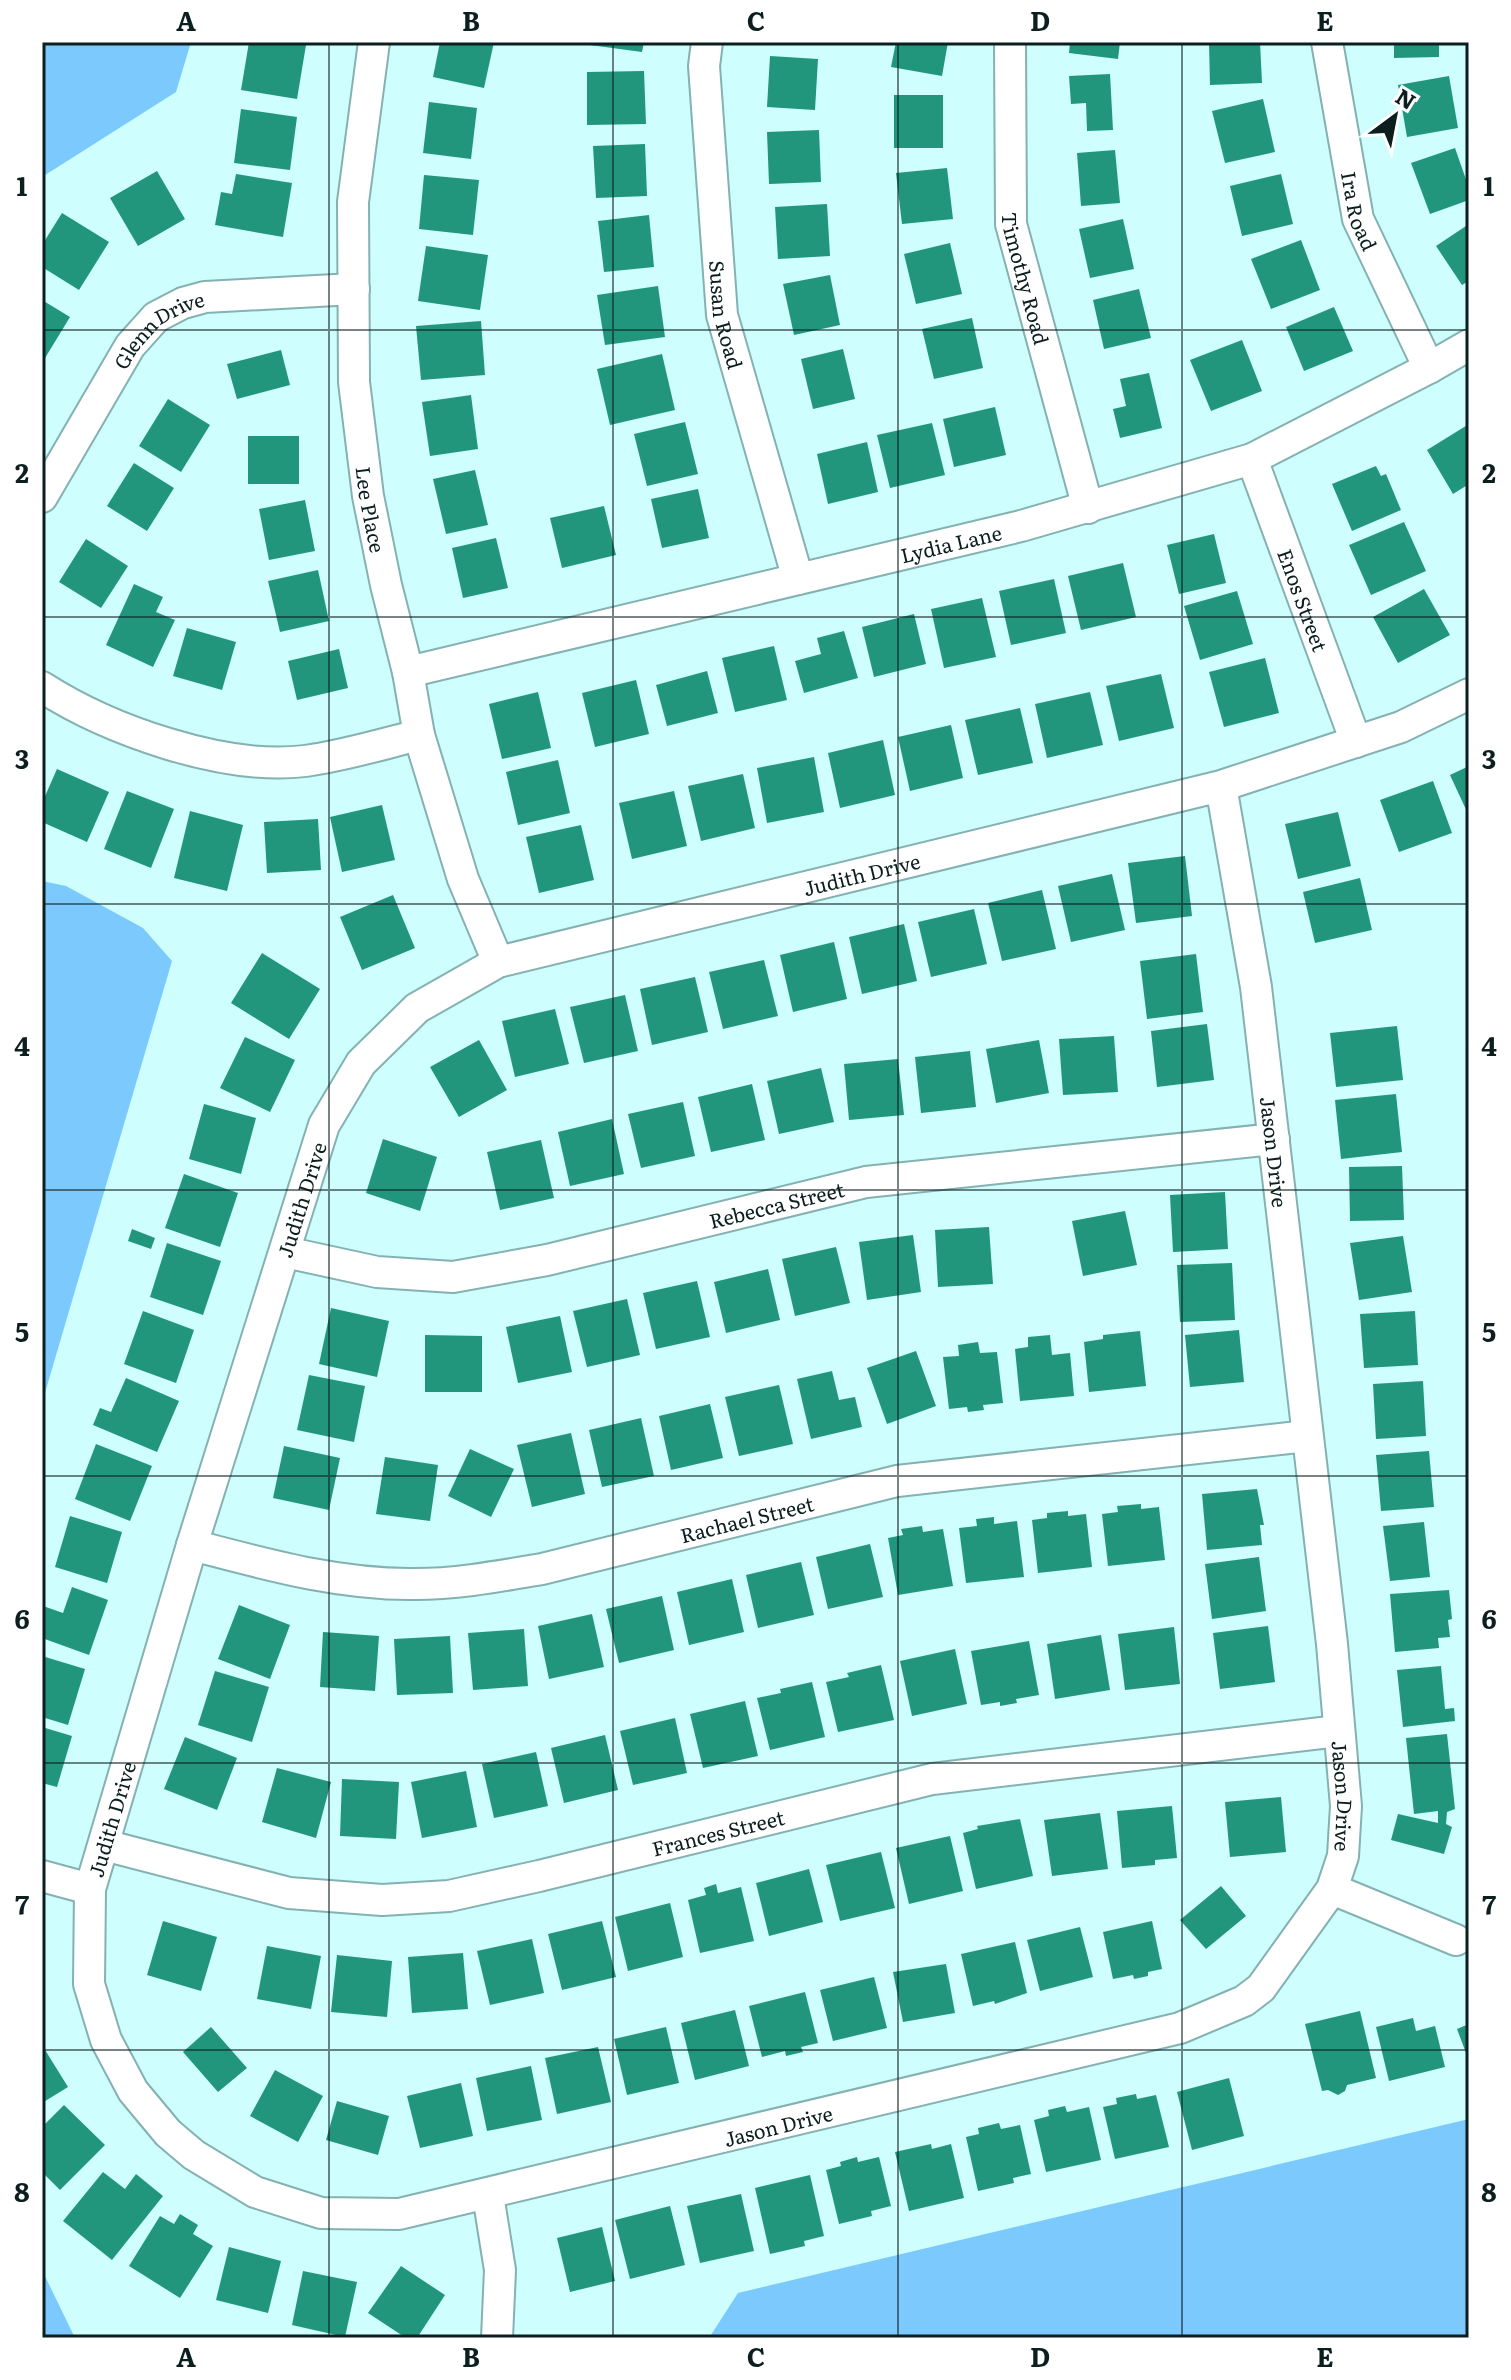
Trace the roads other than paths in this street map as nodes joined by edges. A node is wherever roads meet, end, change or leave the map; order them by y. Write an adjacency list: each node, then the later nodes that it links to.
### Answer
1 (374, 42): 5 (street, Lee Place)
2 (707, 42): 11 (street, Susan Road)
3 (1010, 42): 10 (street, Timothy Road)
4 (1327, 42): 7 (street, Ira Road)
5 (354, 289): 9 (street, Glenn Drive); 12 (street, Lee Place)
6 (1469, 345): 7 (street, Lydia Lane)
7 (1429, 368): 8 (street, Lydia Lane)
8 (1252, 459): 10 (street, Lydia Lane); 16 (street, Enos Street)
9 (42, 497)
10 (1088, 508): 11 (street, Lydia Lane)
11 (798, 579): 12 (street, Lydia Lane)
12 (408, 672): 15 (street, Lee Place)
13 (42, 687): 15 (street)
14 (1469, 694): 16 (street, Judith Drive)
15 (419, 735): 18 (street, Lee Place)
16 (1356, 742): 17 (street, Judith Drive)
17 (1221, 786): 18 (street, Judith Drive); 19 (street, Jason Drive)
18 (498, 962): 20 (street, Judith Drive)
19 (1274, 1139): 20 (street, Rebecca Street); 21 (street, Jason Drive)
20 (285, 1252): 22 (street, Judith Drive)
21 (1307, 1436): 22 (street, Rachael Street); 23 (street, Jason Drive)
22 (192, 1545): 24 (street, Judith Drive)
23 (1338, 1731): 24 (street, Frances Street); 27 (street, Jason Drive)
24 (104, 1845): 26 (street, Judith Drive)
25 (42, 1876): 26 (street)
26 (90, 1889): 29 (street, Judith Drive)
27 (1332, 1889): 28 (street); 29 (street, Jason Drive)
28 (1456, 1940)
29 (488, 2195): 30 (street)
30 (497, 2338)

